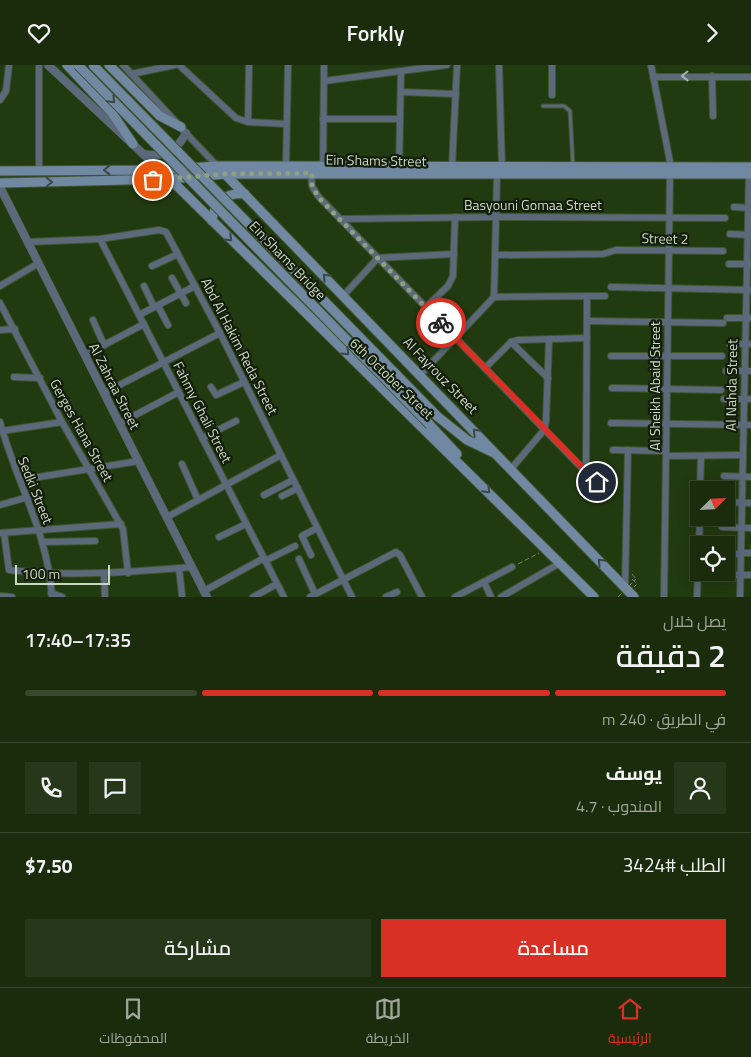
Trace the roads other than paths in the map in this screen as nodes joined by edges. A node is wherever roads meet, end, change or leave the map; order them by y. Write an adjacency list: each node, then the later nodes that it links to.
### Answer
1 (9, 65): 25 (street)
2 (39, 65): 48 (street)
3 (48, 65): 38 (street)
4 (67, 65): 38 (main road)
5 (78, 65): 164 (main road, Ein Shams Bridge, one-way to 164, bridge)
6 (92, 65): 152 (main road, Ein Shams Bridge, bridge)
7 (109, 65): 37 (main road)
8 (123, 65): 20 (street)
9 (174, 65): 20 (street)
10 (180, 65): 35 (street)
11 (249, 65): 35 (street)
12 (288, 65): 36 (street)
13 (324, 65): 26 (street)
14 (447, 65): 19 (street)
15 (457, 65): 28 (street)
16 (499, 65): 52 (street)
17 (552, 65): 29 (street)
18 (650, 65): 22 (street, Al Sheikh Abaid Street)
19 (401, 71): 26 (street); 27 (street)
20 (131, 74): 37 (street)
21 (712, 76): 22 (street, one-way to 22); 23 (street); 32 (street)
22 (653, 77): 46 (street, Al Sheikh Abaid Street)
23 (751, 77)
24 (0, 78): 25 (street)
25 (8, 78): 30 (street)
26 (324, 81): 33 (street)
27 (401, 92): 28 (street); 34 (street)
28 (456, 94): 43 (street)
29 (552, 95)
30 (0, 100)
31 (543, 106): 44 (lane)
32 (714, 116)
33 (323, 119): 34 (street); 42 (street)
34 (400, 119): 49 (street)
35 (248, 123): 36 (street)
36 (286, 123): 41 (street)
37 (184, 130): 39 (street); 40 (street)
38 (133, 144): 39 (street)
39 (143, 154): 45 (street)
40 (217, 166): 41 (main road, Ein Shams Street); 45 (main road, Ein Shams Street); 53 (street)
41 (286, 166): 42 (main road, Ein Shams Street)
42 (323, 167): 49 (main road, Ein Shams Street)
43 (452, 167): 49 (main road, Ein Shams Street); 52 (main road, Ein Shams Street)
44 (572, 167): 46 (main road, Ein Shams Street); 52 (main road, Ein Shams Street)
45 (160, 170): 48 (main road, Ein Shams Street, one-way to 48); 54 (street)
46 (671, 170): 50 (main road, Ein Shams Street); 52 (main road, Ein Shams Street); 62 (street, Al Sheikh Abaid Street)
47 (0, 171): 48 (main road, Ein Shams Street)
48 (38, 171)
49 (399, 171): 51 (main road, Ein Shams Street); 52 (main road, Ein Shams Street)
50 (750, 172): 59 (street, Al Nahda Street)
51 (312, 173): 53 (main road, Ein Shams Street); 64 (street)
52 (500, 173): 61 (street)
53 (225, 174): 54 (main road, Ein Shams Street); 57 (main road, Al Fayrouz Street)
54 (170, 179): 55 (main road, Ein Shams Street, one-way to 54); 65 (main road, 6th October Street)
55 (0, 183)
56 (0, 187): 69 (street, Al Zahraa Street)
57 (245, 195): 65 (main road); 88 (main road, Al Fayrouz Street, one-way to 57)
58 (734, 207): 59 (street)
59 (750, 208): 67 (street, Al Nahda Street)
60 (455, 217): 61 (street, Basyouni Gomaa Street); 64 (street, Basyouni Gomaa Street); 72 (street)
61 (496, 217): 62 (street, Basyouni Gomaa Street); 74 (street)
62 (669, 217): 63 (street, Basyouni Gomaa Street); 70 (street, Al Sheikh Abaid Street)
63 (725, 218)
64 (340, 219): 75 (street)
65 (212, 221): 164 (main road, 6th October Street, one-way to 164)
66 (730, 234): 67 (street)
67 (749, 235): 78 (street, Al Nahda Street)
68 (100, 239): 69 (street, Abd Al Hakim Reda Street); 73 (street, Abd Al Hakim Reda Street); 96 (street, Fahmy Ghali Street)
69 (28, 243): 76 (street, Al Zahraa Street)
70 (668, 251): 71 (street, Street 2); 74 (street, Street 2); 85 (street, Al Sheikh Abaid Street)
71 (723, 251)
72 (454, 253): 75 (street); 95 (street)
73 (178, 254): 79 (street); 83 (street, Abd Al Hakim Reda Street)
74 (495, 255): 90 (street)
75 (377, 258): 88 (street); 95 (street)
76 (38, 263): 81 (street); 113 (street, Al Zahraa Street)
77 (729, 264): 78 (street)
78 (749, 264): 86 (street, Al Nahda Street)
79 (152, 267)
80 (172, 278): 87 (street)
81 (0, 286)
82 (144, 286): 94 (street)
83 (195, 286): 87 (street); 105 (street, Abd Al Hakim Reda Street)
84 (611, 287): 85 (street)
85 (668, 288): 86 (street); 101 (street, Al Sheikh Abaid Street)
86 (748, 290): 97 (street, Al Nahda Street)
87 (180, 294): 93 (street); 94 (street)
88 (344, 295): 121 (main road, Al Fayrouz Street)
89 (587, 296): 90 (street); 91 (street); 99 (street)
90 (494, 297): 106 (street)
91 (605, 297)
92 (0, 303): 103 (street, Gerges Hana Street)
93 (186, 303)
94 (156, 306): 96 (street); 102 (street)
95 (426, 307): 106 (street)
96 (139, 315): 100 (street, Fahmy Ghali Street)
97 (748, 318): 101 (street); 111 (street, Al Nahda Street)
98 (93, 320): 112 (street)
99 (587, 321): 101 (street); 107 (street)
100 (144, 324): 112 (street); 117 (street, Fahmy Ghali Street)
101 (667, 324): 115 (street, Al Sheikh Abaid Street)
102 (168, 325)
103 (15, 329): 104 (street); 123 (street, Gerges Hana Street)
104 (0, 330)
105 (220, 333): 117 (street); 125 (street, Abd Al Hakim Reda Street)
106 (454, 337): 118 (street); 121 (street)
107 (587, 338): 108 (street); 160 (street)
108 (549, 339): 109 (street); 124 (street)
109 (511, 343): 118 (street); 124 (street)
110 (730, 344): 111 (street)
111 (748, 344): 120 (street, Al Nahda Street)
112 (104, 345): 113 (street)
113 (85, 355): 130 (street, Al Zahraa Street)
114 (611, 356): 115 (street)
115 (667, 356): 116 (street); 128 (street, Al Sheikh Abaid Street)
116 (722, 356)
117 (163, 362): 130 (street); 131 (street, Fahmy Ghali Street)
118 (484, 368): 143 (street)
119 (726, 371): 120 (street)
120 (747, 371): 133 (street, Al Nahda Street)
121 (421, 374): 152 (main road, Al Fayrouz Street, one-way to 121)
122 (14, 377): 123 (street)
123 (40, 378): 137 (street, Gerges Hana Street)
124 (548, 378): 143 (street)
125 (244, 382): 126 (street); 151 (street, Abd Al Hakim Reda Street)
126 (211, 387)
127 (612, 388): 128 (street)
128 (667, 389): 129 (street); 140 (street, Al Sheikh Abaid Street)
129 (721, 390)
130 (104, 393): 138 (street, Al Zahraa Street)
131 (179, 393): 138 (street); 145 (street, Fahmy Ghali Street)
132 (724, 399): 133 (street)
133 (743, 399): 134 (street); 141 (street, Al Nahda Street)
134 (751, 399)
135 (236, 421): 145 (street)
136 (0, 422): 144 (street, Sedki Street)
137 (62, 422): 144 (street); 158 (street, Gerges Hana Street)
138 (120, 423): 156 (street, Al Zahraa Street)
139 (611, 423): 140 (street)
140 (666, 423): 141 (street); 149 (street, Al Sheikh Abaid Street)
141 (742, 425): 142 (street); 150 (street, Al Nahda Street)
142 (751, 425)
143 (544, 430): 159 (street); 160 (street)
144 (2, 431): 153 (street, Sedki Street)
145 (202, 438): 168 (street, Fahmy Ghali Street)
146 (612, 450): 147 (street)
147 (628, 450): 149 (street); 214 (street)
148 (751, 453): 150 (street)
149 (667, 454): 154 (street); 234 (street, Al Sheikh Abaid Street)
150 (742, 454): 154 (street); 162 (street, Al Nahda Street)
151 (281, 455): 166 (street, Abd Al Hakim Reda Street); 168 (street)
152 (498, 455): 159 (main road, Al Fayrouz Street)
153 (9, 456): 155 (street); 165 (street, Sedki Street)
154 (702, 456): 167 (street)
155 (0, 458)
156 (139, 461): 158 (street); 179 (street, Al Zahraa Street)
157 (182, 464): 174 (street)
158 (89, 469): 165 (street); 181 (street, Gerges Hana Street)
159 (511, 469): 214 (main road, Al Fayrouz Street, one-way to 159)
160 (586, 471): 170 (street)
161 (724, 476): 162 (street)
162 (742, 476): 163 (street); 176 (street, Al Nahda Street)
163 (751, 477)
164 (474, 478): 199 (main road, 6th October Street, one-way to 199)
165 (20, 479): 173 (street, Sedki Street)
166 (293, 480): 169 (street, Abd Al Hakim Reda Street); 171 (street)
167 (701, 481)
168 (226, 485): 174 (street); 180 (street, Fahmy Ghali Street)
169 (298, 489): 172 (street); 186 (street, Abd Al Hakim Reda Street)
170 (608, 493)
171 (264, 495)
172 (282, 496)
173 (28, 497): 178 (street); 187 (street, Sedki Street)
174 (198, 500): 179 (street)
175 (735, 503): 176 (street)
176 (741, 503): 177 (street); 184 (street, Al Nahda Street)
177 (751, 503)
178 (0, 505)
179 (167, 517): 200 (street, Al Zahraa Street)
180 (246, 524): 189 (street); 198 (street, Fahmy Ghali Street)
181 (121, 525): 187 (street); 205 (street, Gerges Hana Street)
182 (700, 526): 235 (street)
183 (722, 527): 184 (street)
184 (740, 527): 185 (street); 194 (street, Al Nahda Street)
185 (751, 527)
186 (317, 528): 196 (street); 211 (street, Abd Al Hakim Reda Street)
187 (39, 531): 188 (street); 191 (street, Sedki Street)
188 (2, 533): 204 (street)
189 (219, 537)
190 (95, 541): 191 (street)
191 (42, 542): 207 (street, Sedki Street)
192 (295, 546): 198 (street)
193 (735, 553): 194 (street)
194 (740, 553): 195 (street); 209 (street, Al Nahda Street)
195 (751, 553)
196 (311, 555)
197 (299, 559): 220 (street)
198 (265, 560): 213 (street, Fahmy Ghali Street); 216 (street)
199 (560, 563): 231 (street); 232 (main road, 6th October Street)
200 (192, 567): 202 (street); 216 (street, Al Zahraa Street)
201 (512, 567): 212 (street)
202 (179, 568): 205 (street); 219 (street)
203 (0, 570): 204 (street)
204 (9, 571): 207 (street)
205 (128, 573): 206 (street)
206 (104, 574): 207 (street); 223 (street)
207 (50, 575): 218 (street, Sedki Street)
208 (735, 575): 209 (street)
209 (740, 575): 210 (street); 236 (street, Al Nahda Street)
210 (751, 575)
211 (343, 580): 220 (street); 226 (street, Abd Al Hakim Reda Street); 228 (street)
212 (484, 582): 229 (street); 230 (street)
213 (277, 584): 224 (street); 225 (street, Fahmy Ghali Street)
214 (625, 587): 233 (main road, Al Fayrouz Street)
215 (397, 592): 227 (street)
216 (206, 594)
217 (0, 595): 221 (street)
218 (52, 595): 222 (street)
219 (182, 595)
220 (313, 596)
221 (12, 597)
222 (62, 597)
223 (105, 597)
224 (253, 597)
225 (284, 597)
226 (352, 597)
227 (386, 597)
228 (422, 597)
229 (455, 597)
230 (491, 597)
231 (501, 597)
232 (594, 597)
233 (634, 597)
234 (664, 597)
235 (697, 597)
236 (740, 597)

